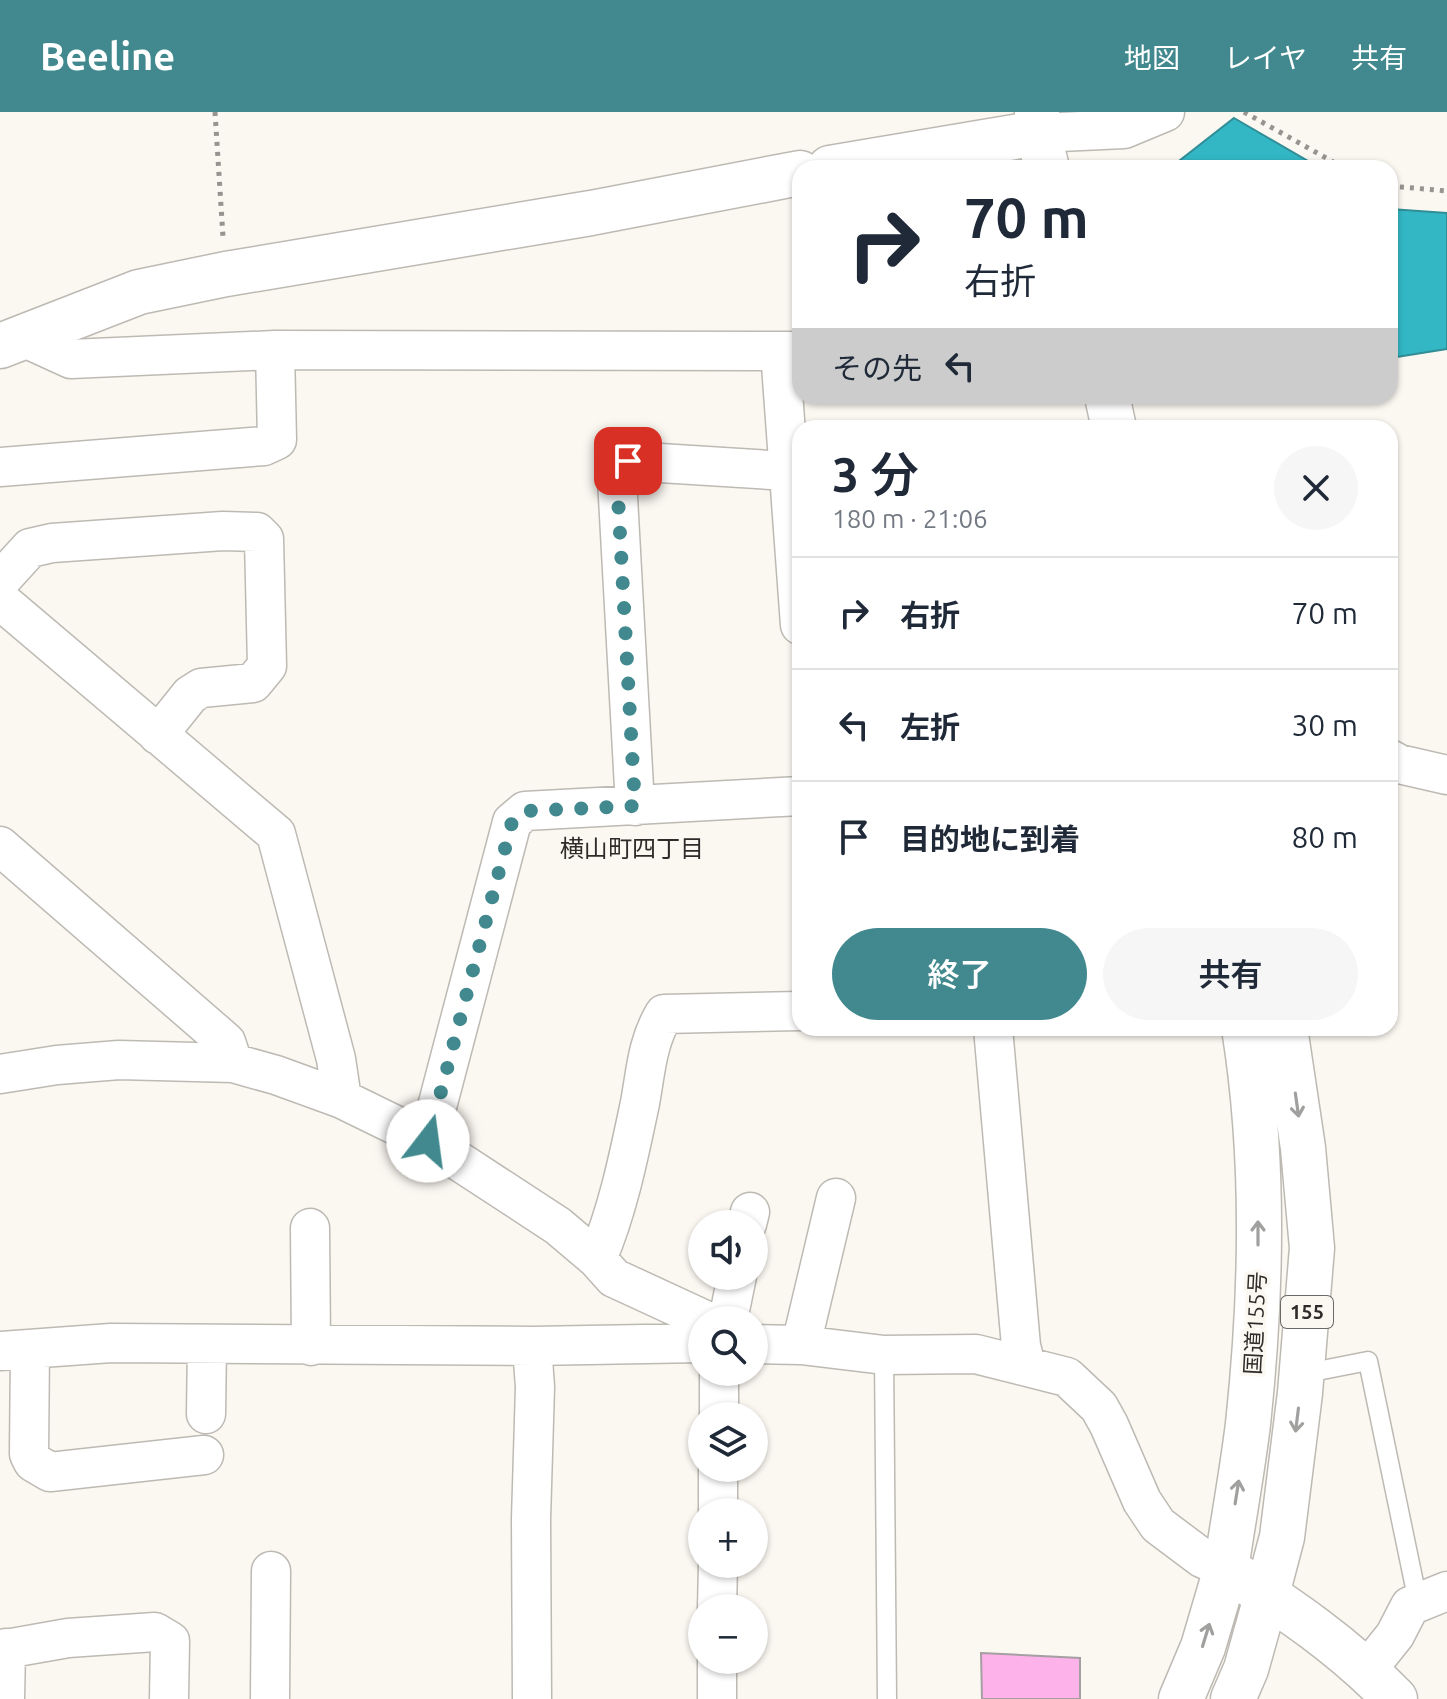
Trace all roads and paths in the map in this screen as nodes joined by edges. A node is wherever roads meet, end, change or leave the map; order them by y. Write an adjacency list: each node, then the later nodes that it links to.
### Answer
1 (215, 112): 10 (path)
2 (1165, 112): 4 (street)
3 (1244, 112): 6 (path)
4 (1040, 138): 5 (main road)
5 (886, 160)
6 (1330, 160)
7 (792, 175): 10 (main road)
8 (1398, 187): 9 (path)
9 (1447, 191)
10 (226, 274): 11 (main road)
11 (13, 342): 12 (street)
12 (275, 350): 13 (street); 14 (street)
13 (790, 351): 15 (street)
14 (0, 467)
15 (787, 471): 16 (street); 23 (street)
16 (792, 530)
17 (0, 581): 19 (street)
18 (0, 600): 19 (street)
19 (158, 735): 31 (street)
20 (1398, 763): 21 (street)
21 (1447, 775)
22 (792, 796): 23 (street)
23 (635, 806): 32 (street)
24 (0, 846): 29 (street)
25 (792, 1011): 35 (street)
26 (994, 1036): 45 (street)
27 (1245, 1036): 49 (main road, 国道155号 / 155, one-way to 27)
28 (1286, 1036): 46 (main road, 155, one-way to 46)
29 (233, 1063): 30 (street); 31 (street)
30 (0, 1074)
31 (342, 1099): 32 (street)
32 (428, 1141): 35 (street)
33 (836, 1198): 40 (street)
34 (310, 1228): 41 (street)
35 (597, 1259): 36 (street)
36 (688, 1312)
37 (688, 1343): 42 (street)
38 (768, 1344): 40 (street)
39 (207, 1345): 41 (street); 43 (street); 47 (street)
40 (801, 1345): 44 (street)
41 (311, 1346): 42 (street)
42 (532, 1346): 59 (street)
43 (15, 1350): 48 (street)
44 (884, 1355): 45 (street); 61 (lane)
45 (1026, 1365): 49 (street)
46 (1302, 1374): 51 (main road, 155, one-way to 51); 52 (lane)
47 (206, 1414)
48 (204, 1455)
49 (1226, 1569): 51 (main road); 62 (main road, 国道155号, one-way to 49)
50 (271, 1571): 58 (street)
51 (1267, 1594): 55 (main road); 63 (main road)
52 (1433, 1596): 55 (street)
53 (3, 1649): 56 (street); 57 (street)
54 (717, 1674): 60 (street)
55 (1381, 1684)
56 (5, 1699)
57 (169, 1699)
58 (270, 1699)
59 (532, 1699)
60 (717, 1699)
61 (887, 1699)
62 (1181, 1699)
63 (1233, 1699)

